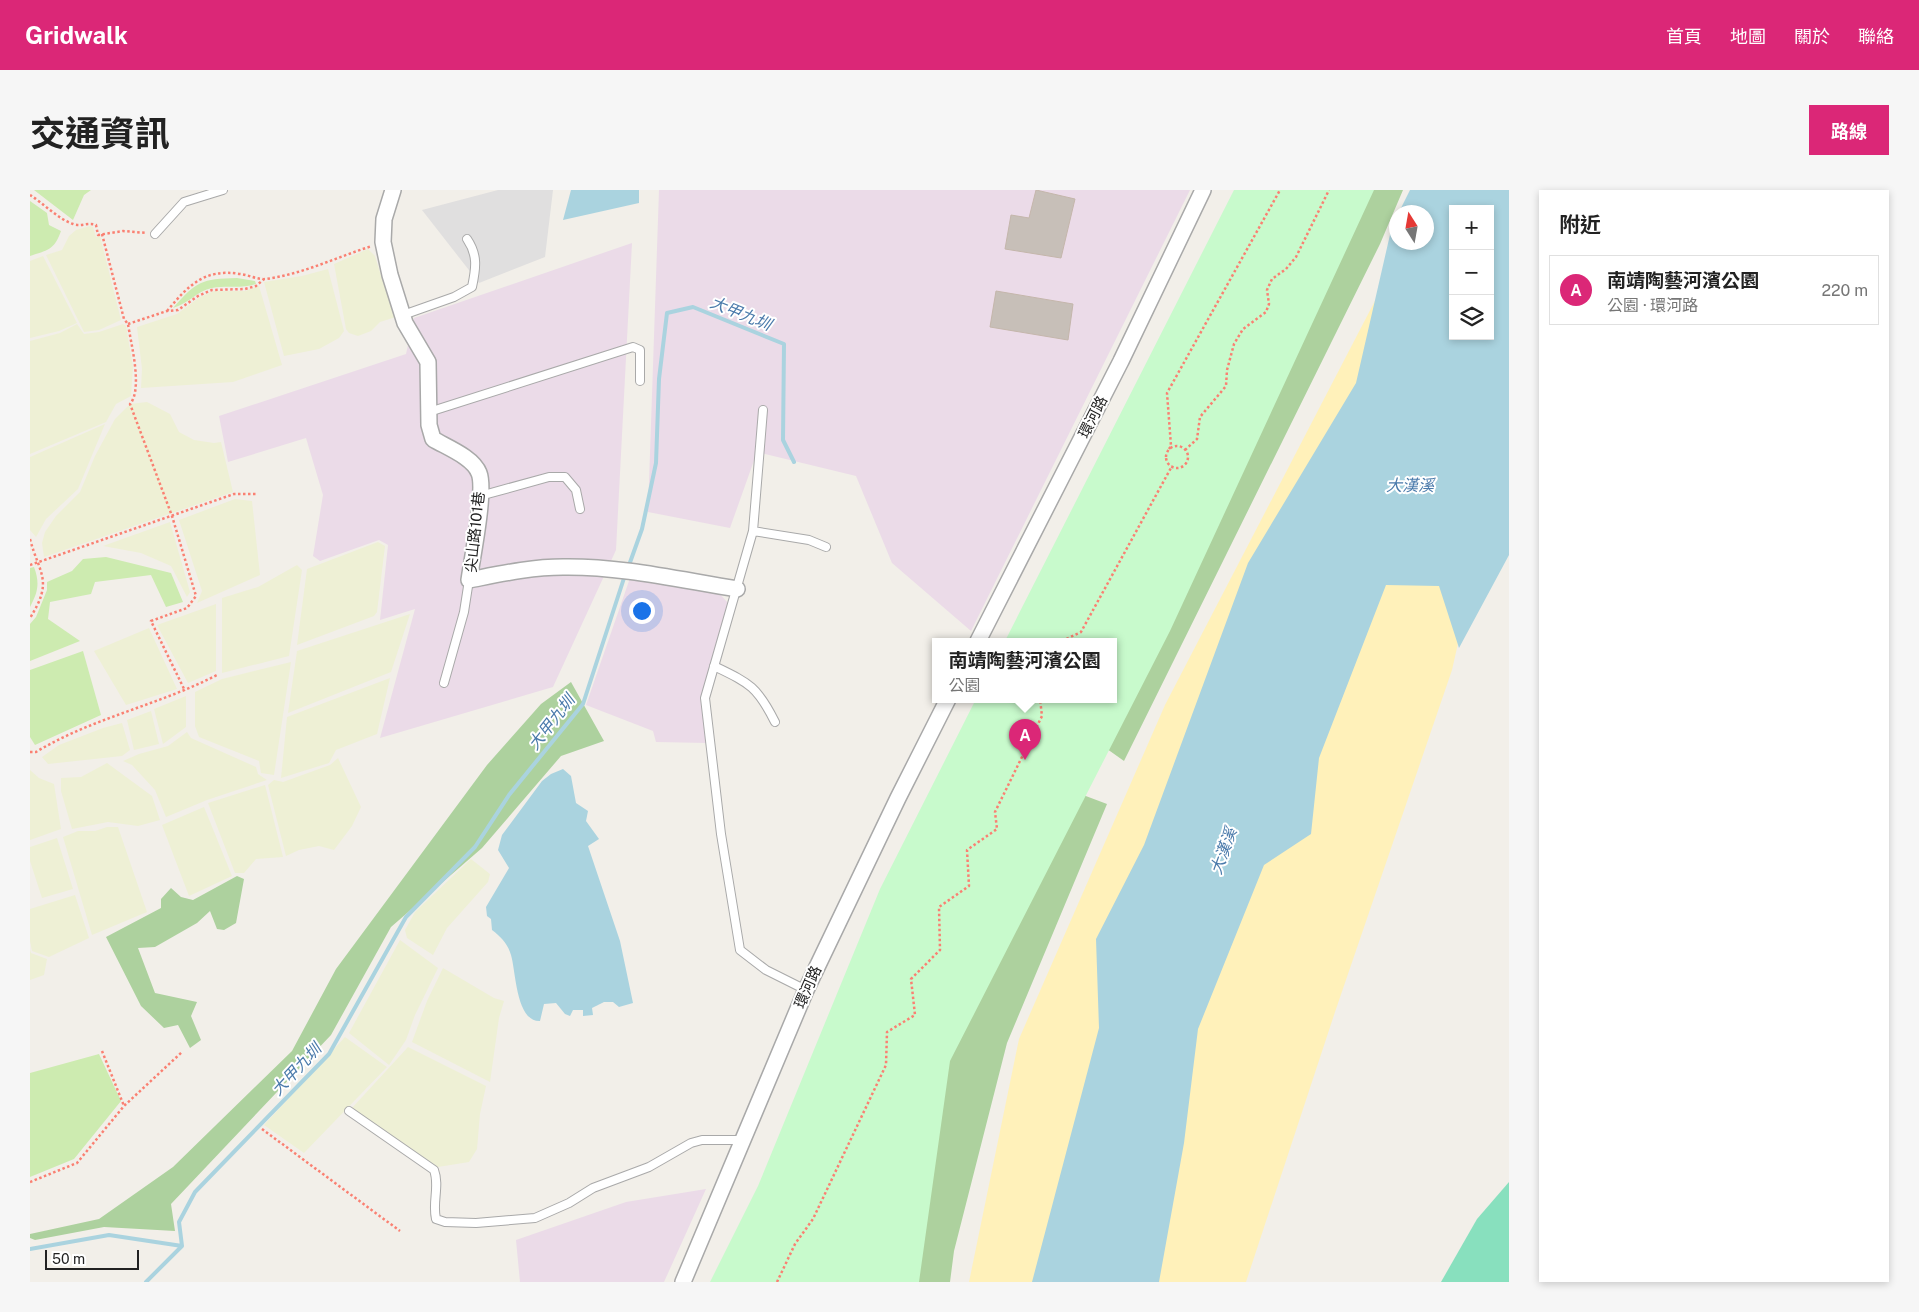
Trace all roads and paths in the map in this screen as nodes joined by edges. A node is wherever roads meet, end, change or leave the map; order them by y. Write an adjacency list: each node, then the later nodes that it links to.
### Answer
1 (223, 190): 8 (lane)
2 (392, 190): 10 (street, 尖山路101巷)
3 (1203, 190): 33 (street, 環河路)
4 (1280, 190): 18 (path)
5 (1329, 190): 19 (path)
6 (30, 195): 7 (path)
7 (102, 234): 8 (path); 14 (path)
8 (155, 234)
9 (467, 239): 13 (lane)
10 (383, 242): 11 (path); 13 (street, 尖山路101巷)
11 (264, 279): 12 (path); 12 (path)
12 (167, 310): 14 (path)
13 (403, 315): 17 (street, 尖山路101巷)
14 (128, 324): 24 (path)
15 (640, 381): 17 (lane)
16 (763, 410): 25 (lane)
17 (429, 412): 22 (street, 尖山路101巷)
18 (1169, 449): 19 (path); 20 (path)
19 (1185, 450): 20 (path)
20 (1172, 466): 34 (path)
21 (256, 494): 24 (path)
22 (480, 496): 23 (lane); 30 (street, 尖山路101巷)
23 (580, 509)
24 (172, 516): 28 (path); 38 (path)
25 (753, 531): 27 (lane); 31 (lane)
26 (30, 539): 28 (path)
27 (826, 547)
28 (40, 562): 29 (path); 32 (path)
29 (30, 565)
30 (469, 580): 31 (street, 尖山路101巷); 37 (lane)
31 (736, 589): 35 (lane)
32 (30, 618)
33 (980, 638)
34 (1068, 638)
35 (714, 666): 41 (lane); 43 (lane)
36 (217, 675): 38 (path)
37 (444, 683)
38 (185, 691): 42 (path)
39 (946, 703): 43 (street, 環河路)
40 (1040, 703): 53 (path)
41 (775, 722)
42 (30, 752)
43 (806, 990): 49 (street, 環河路)
44 (102, 1051): 46 (path)
45 (182, 1052): 46 (path)
46 (124, 1106): 50 (path)
47 (349, 1111): 49 (lane)
48 (262, 1129): 51 (path)
49 (744, 1140): 52 (street, 環河路)
50 (30, 1182)
51 (400, 1231)
52 (683, 1282)
53 (777, 1282)

